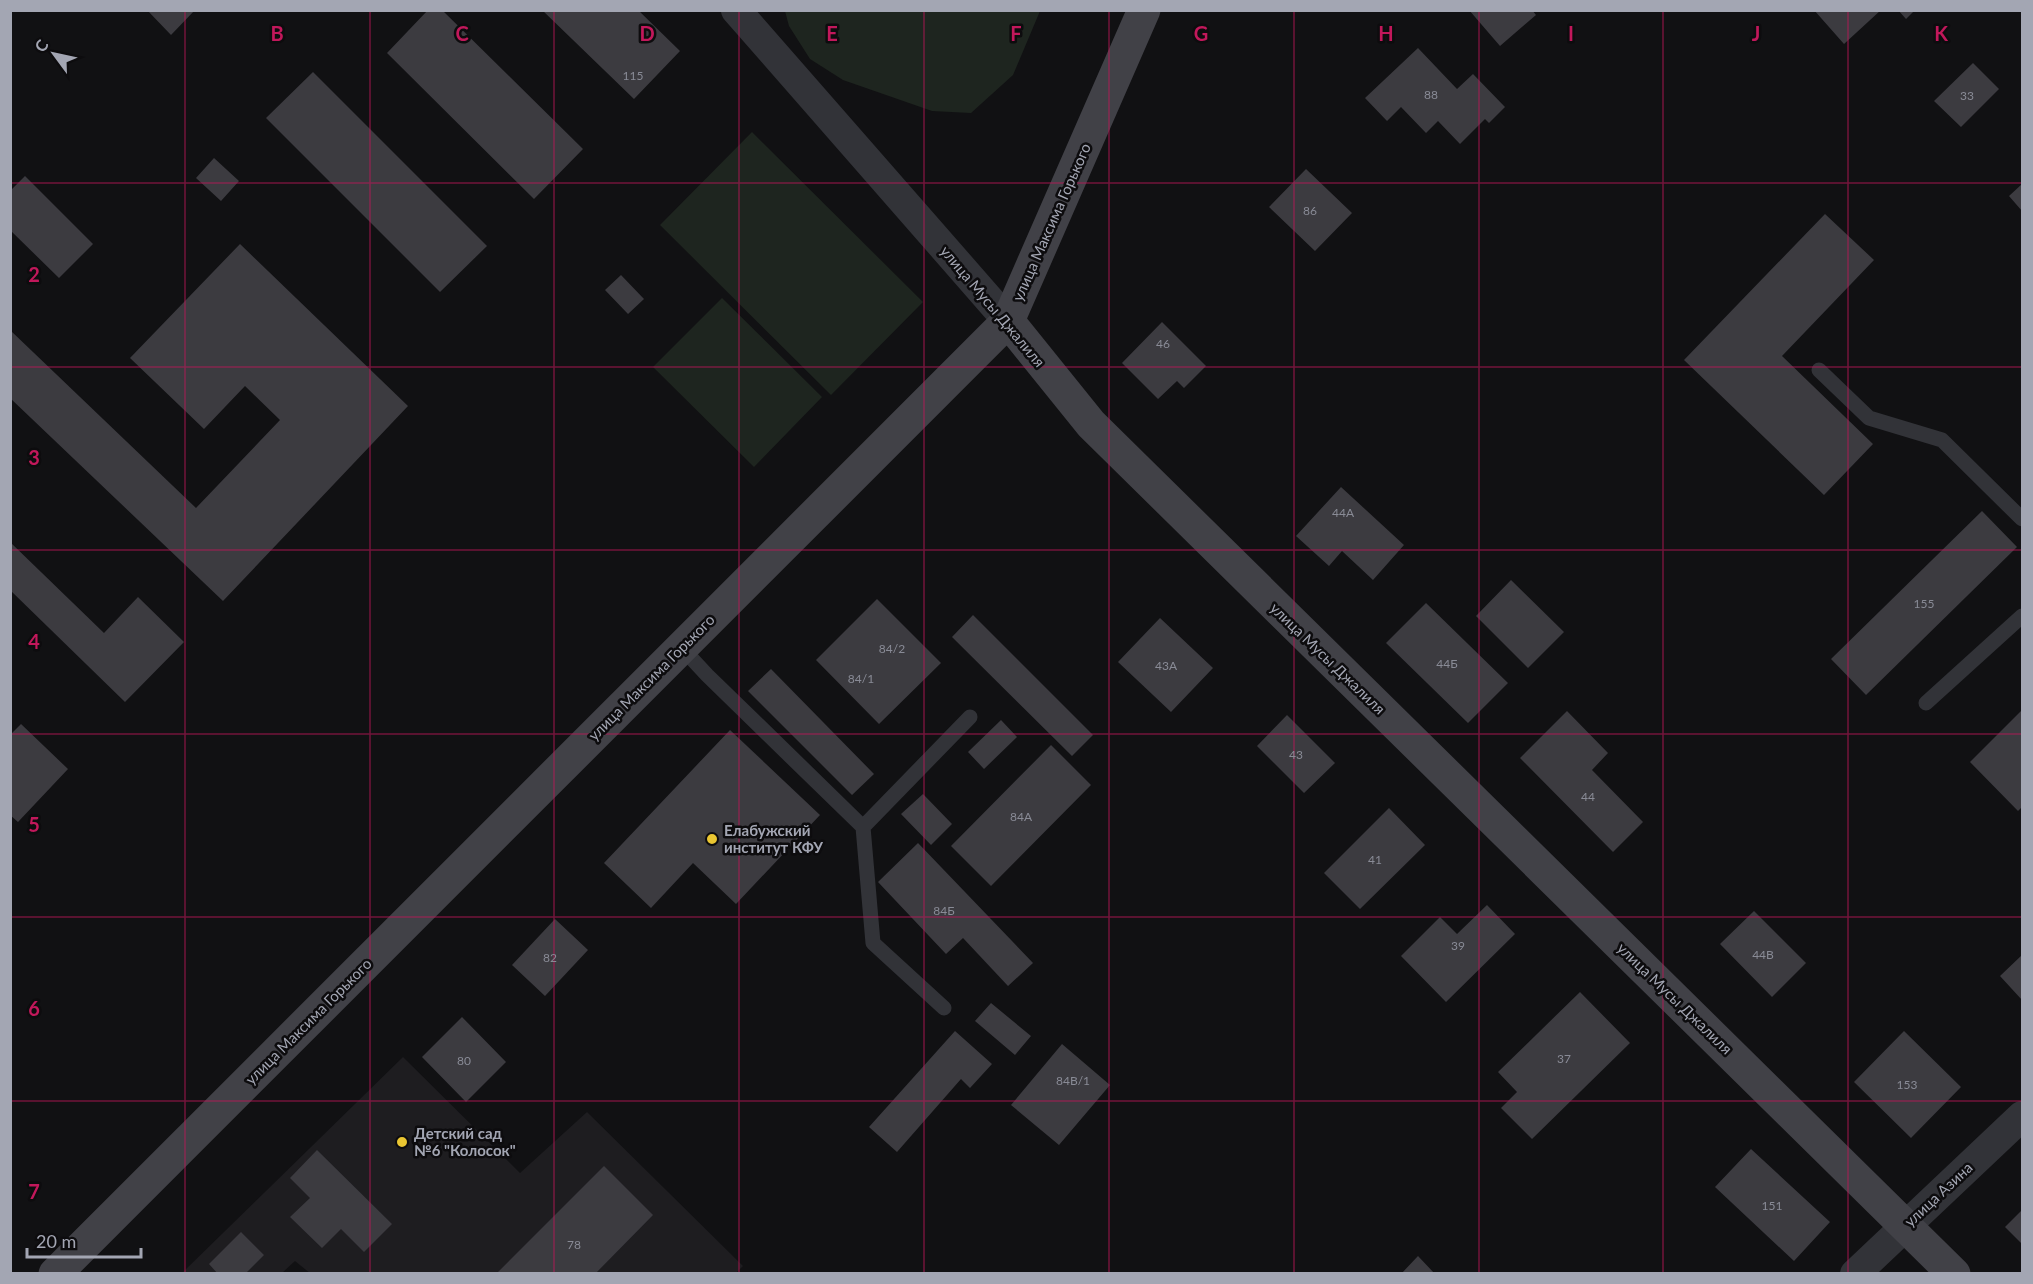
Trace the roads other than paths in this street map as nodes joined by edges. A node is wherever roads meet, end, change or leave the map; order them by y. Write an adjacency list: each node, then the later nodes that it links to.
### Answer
1 (736, 10): 3 (street, улица Мусы Джалиля)
2 (1144, 10): 3 (street, улица Максима Горького)
3 (1008, 321): 7 (street, улица Максима Горького); 13 (street, улица Мусы Джалиля)
4 (1819, 370): 5 (lane)
5 (2022, 519)
6 (2022, 616): 8 (lane)
7 (681, 647): 10 (lane); 14 (street, улица Максима Горького)
8 (1926, 703)
9 (970, 717): 10 (lane)
10 (863, 827): 11 (lane)
11 (944, 1008)
12 (2022, 1116): 13 (street, улица Азина)
13 (1905, 1224): 15 (street, улица Азина); 16 (street, улица Мусы Джалиля)
14 (61, 1272)
15 (1855, 1274)
16 (1954, 1274)

